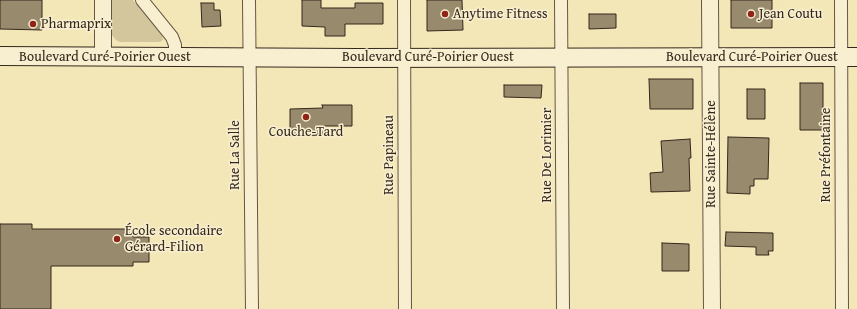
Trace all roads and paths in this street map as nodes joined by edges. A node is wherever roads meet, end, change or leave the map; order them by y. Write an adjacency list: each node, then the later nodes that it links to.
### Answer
1 (103, 0): 9 (street)
2 (142, 0): 10 (street)
3 (249, 0): 11 (street, Rue La Salle)
4 (404, 0): 14 (street, Rue Papineau)
5 (562, 0): 15 (street, Rue De Lorimier)
6 (710, 0): 12 (street, Rue Sainte-Hélène)
7 (841, 0): 13 (street, Rue Préfontaine)
8 (0, 56): 9 (main road, Boulevard Curé-Poirier Ouest)
9 (103, 57): 10 (main road, Boulevard Curé-Poirier Ouest)
10 (176, 57): 11 (main road, Boulevard Curé-Poirier Ouest)
11 (249, 57): 14 (main road, Boulevard Curé-Poirier Ouest); 16 (street, Rue La Salle)
12 (710, 57): 13 (main road, Boulevard Curé-Poirier Ouest); 15 (main road, Boulevard Curé-Poirier Ouest); 19 (street, Rue Sainte-Hélène)
13 (849, 57): 20 (street, Rue Préfontaine)
14 (404, 58): 15 (main road, Boulevard Curé-Poirier Ouest); 17 (street, Rue Papineau)
15 (561, 58): 18 (street, Rue De Lorimier)
16 (252, 309)
17 (405, 309)
18 (563, 309)
19 (712, 309)
20 (842, 309)

